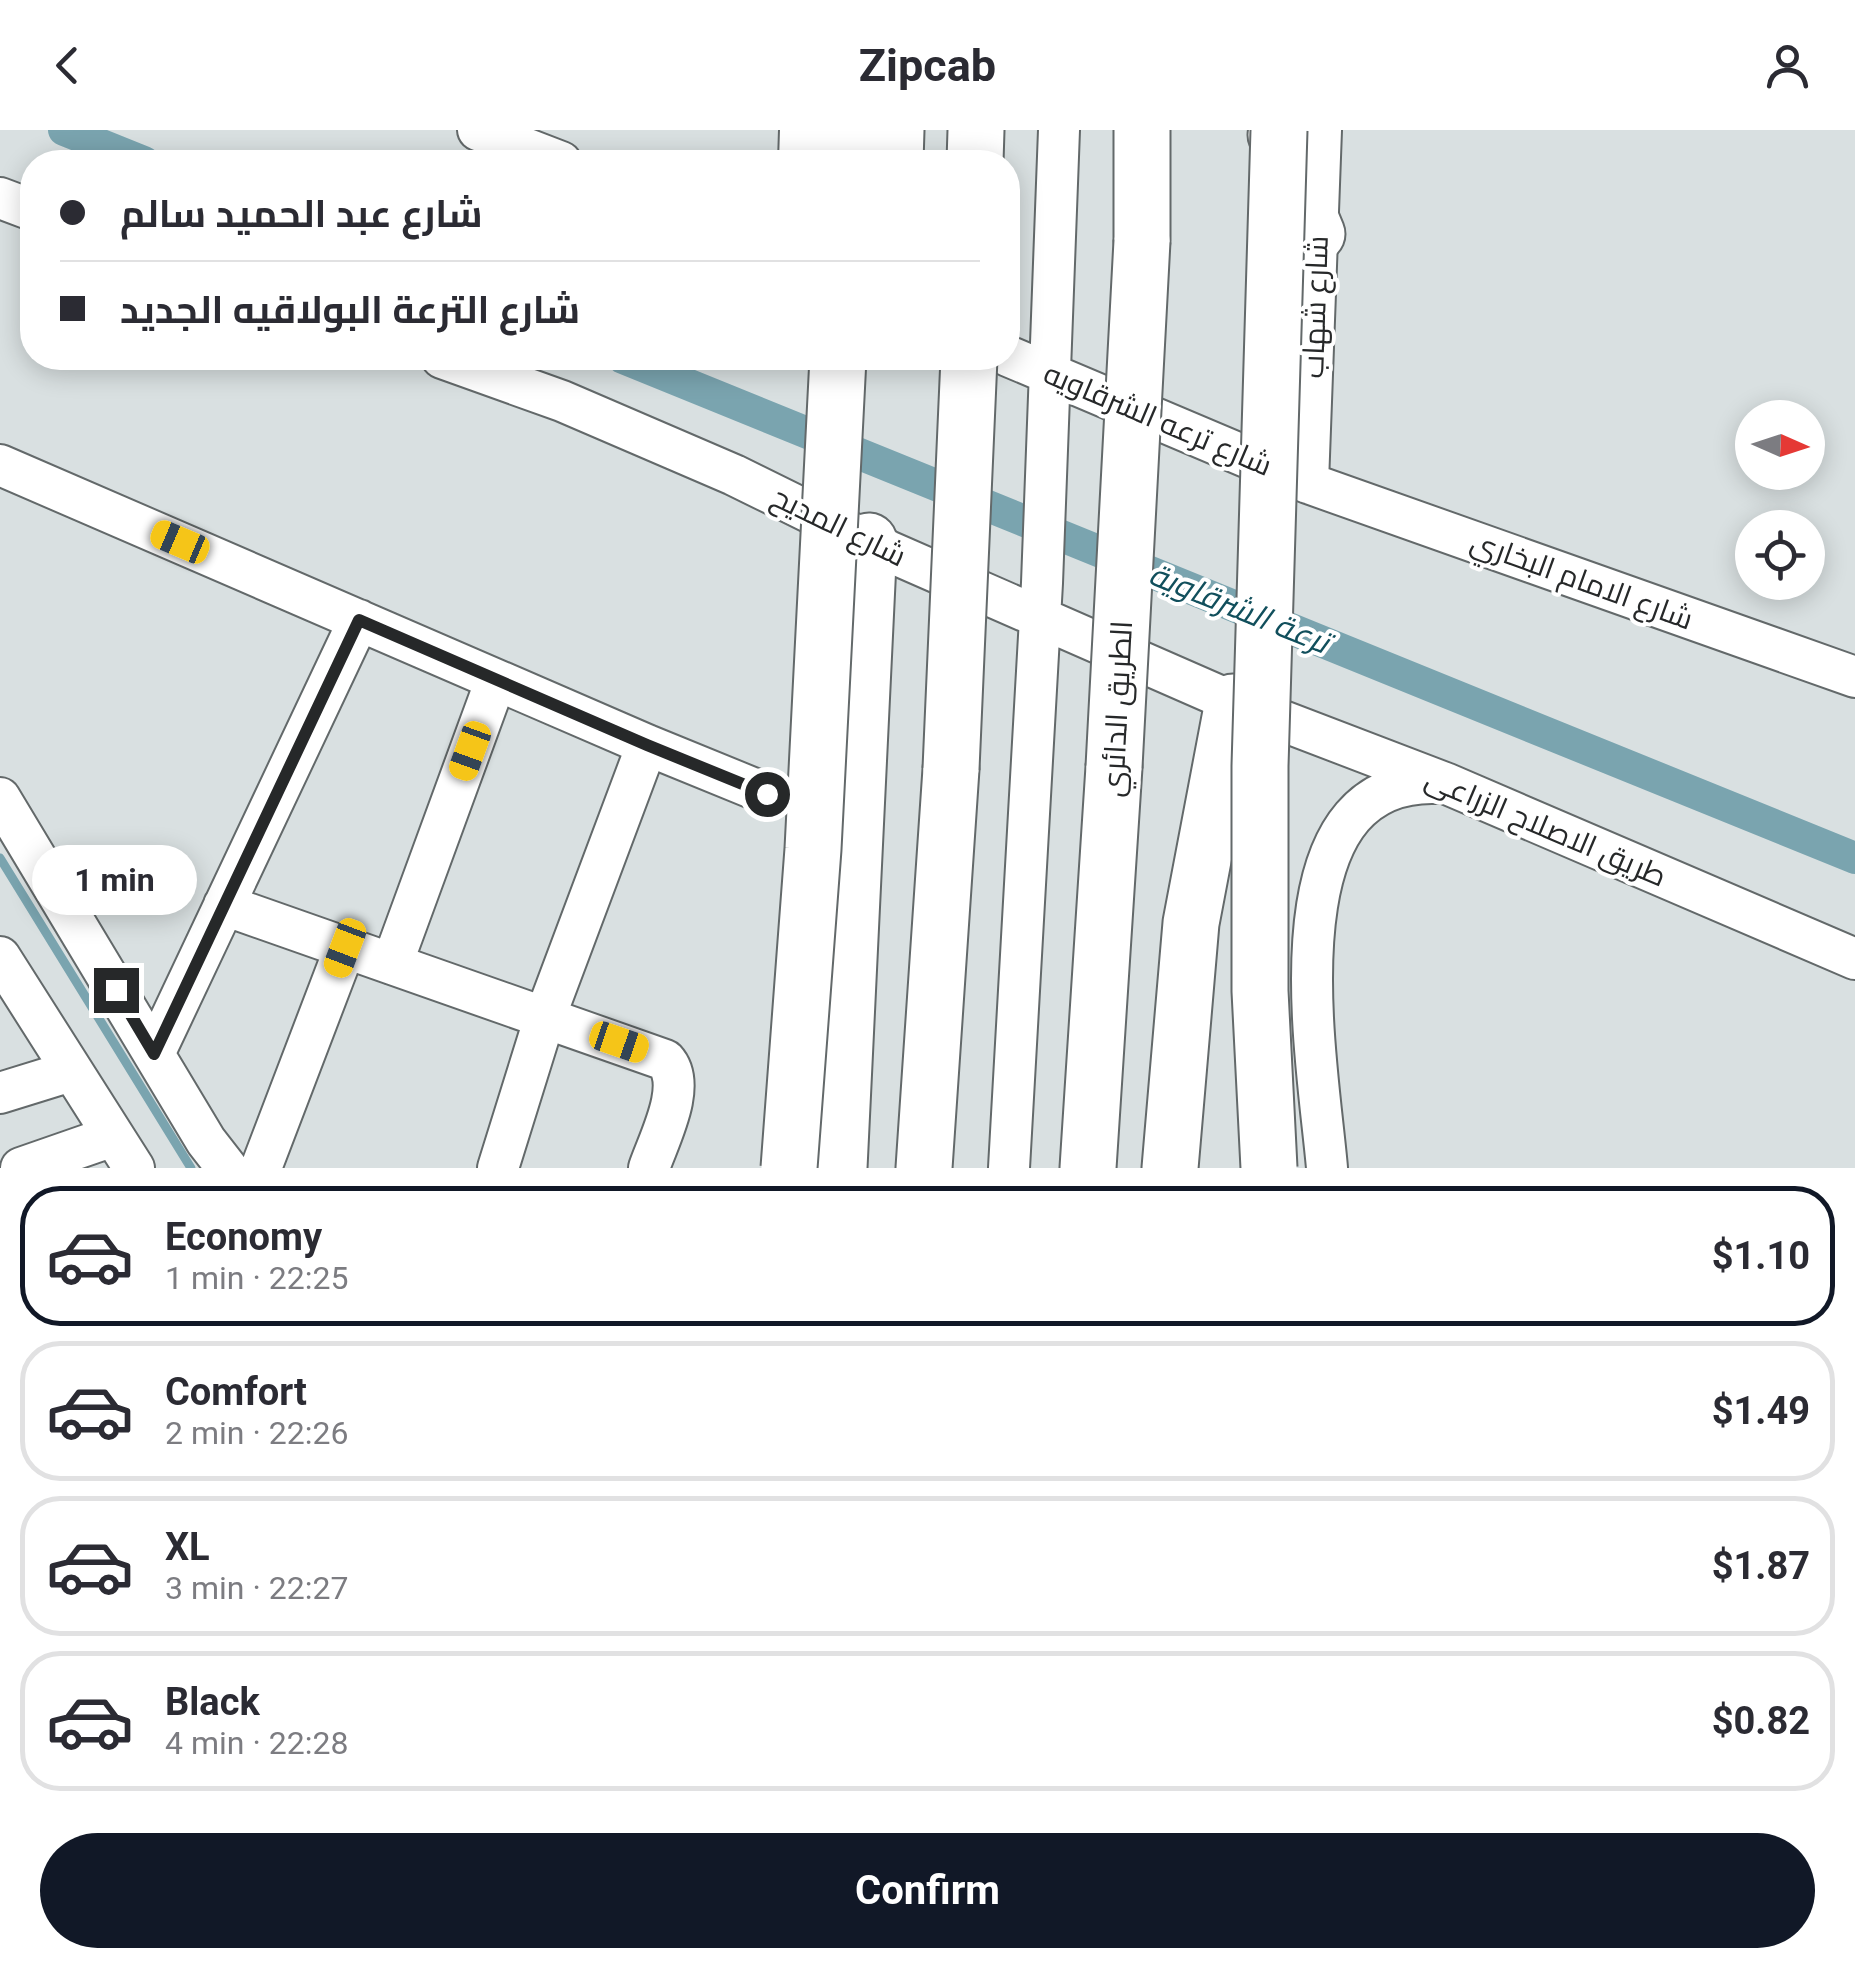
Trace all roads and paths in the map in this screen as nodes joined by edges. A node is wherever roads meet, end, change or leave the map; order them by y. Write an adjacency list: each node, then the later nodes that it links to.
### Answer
1 (478, 130): 6 (street)
2 (1059, 130): 42 (street)
3 (1142, 130): 43 (highway, الطريق الدائري, bridge)
4 (1276, 130): 7 (highway); 45 (highway, bridge)
5 (1321, 130): 7 (street, شارع شهاب)
6 (530, 150)
7 (1318, 234): 13 (street, شارع شهاب)
8 (1020, 361): 13 (street, شارع ترعه الشرقاويه)
9 (476, 370): 14 (street, شارع المديح)
10 (837, 370): 39 (highway, bridge)
11 (968, 370): 41 (highway, bridge)
12 (0, 464): 15 (street)
13 (1308, 483): 16 (street, شارع الامام البخاري)
14 (869, 542): 18 (street, شارع المديح); 40 (highway)
15 (359, 620): 17 (street); 23 (street)
16 (1855, 677)
17 (496, 680): 19 (street); 27 (street)
18 (1234, 702): 20 (street, طريق الاصلاح الزراعى); 44 (highway)
19 (647, 745): 21 (street); 28 (street)
20 (1445, 783): 26 (street, طريق الاصلاح الزراعى); 46 (street)
21 (767, 794)
22 (0, 798): 30 (street)
23 (224, 905): 24 (street); 30 (street)
24 (345, 948): 27 (street); 36 (street)
25 (0, 957): 29 (street)
26 (1855, 959)
27 (392, 964): 28 (street)
28 (545, 1017): 37 (street); 38 (street)
29 (19, 1024): 31 (street)
30 (154, 1054): 35 (street)
31 (71, 1071): 32 (street); 33 (street)
32 (0, 1093)
33 (124, 1152): 34 (street)
34 (21, 1168)
35 (227, 1168)
36 (260, 1168)
37 (498, 1168)
38 (649, 1168)
39 (789, 1168)
40 (839, 1168)
41 (924, 1168)
42 (1010, 1168)
43 (1088, 1168)
44 (1170, 1168)
45 (1269, 1168)
46 (1327, 1168)

